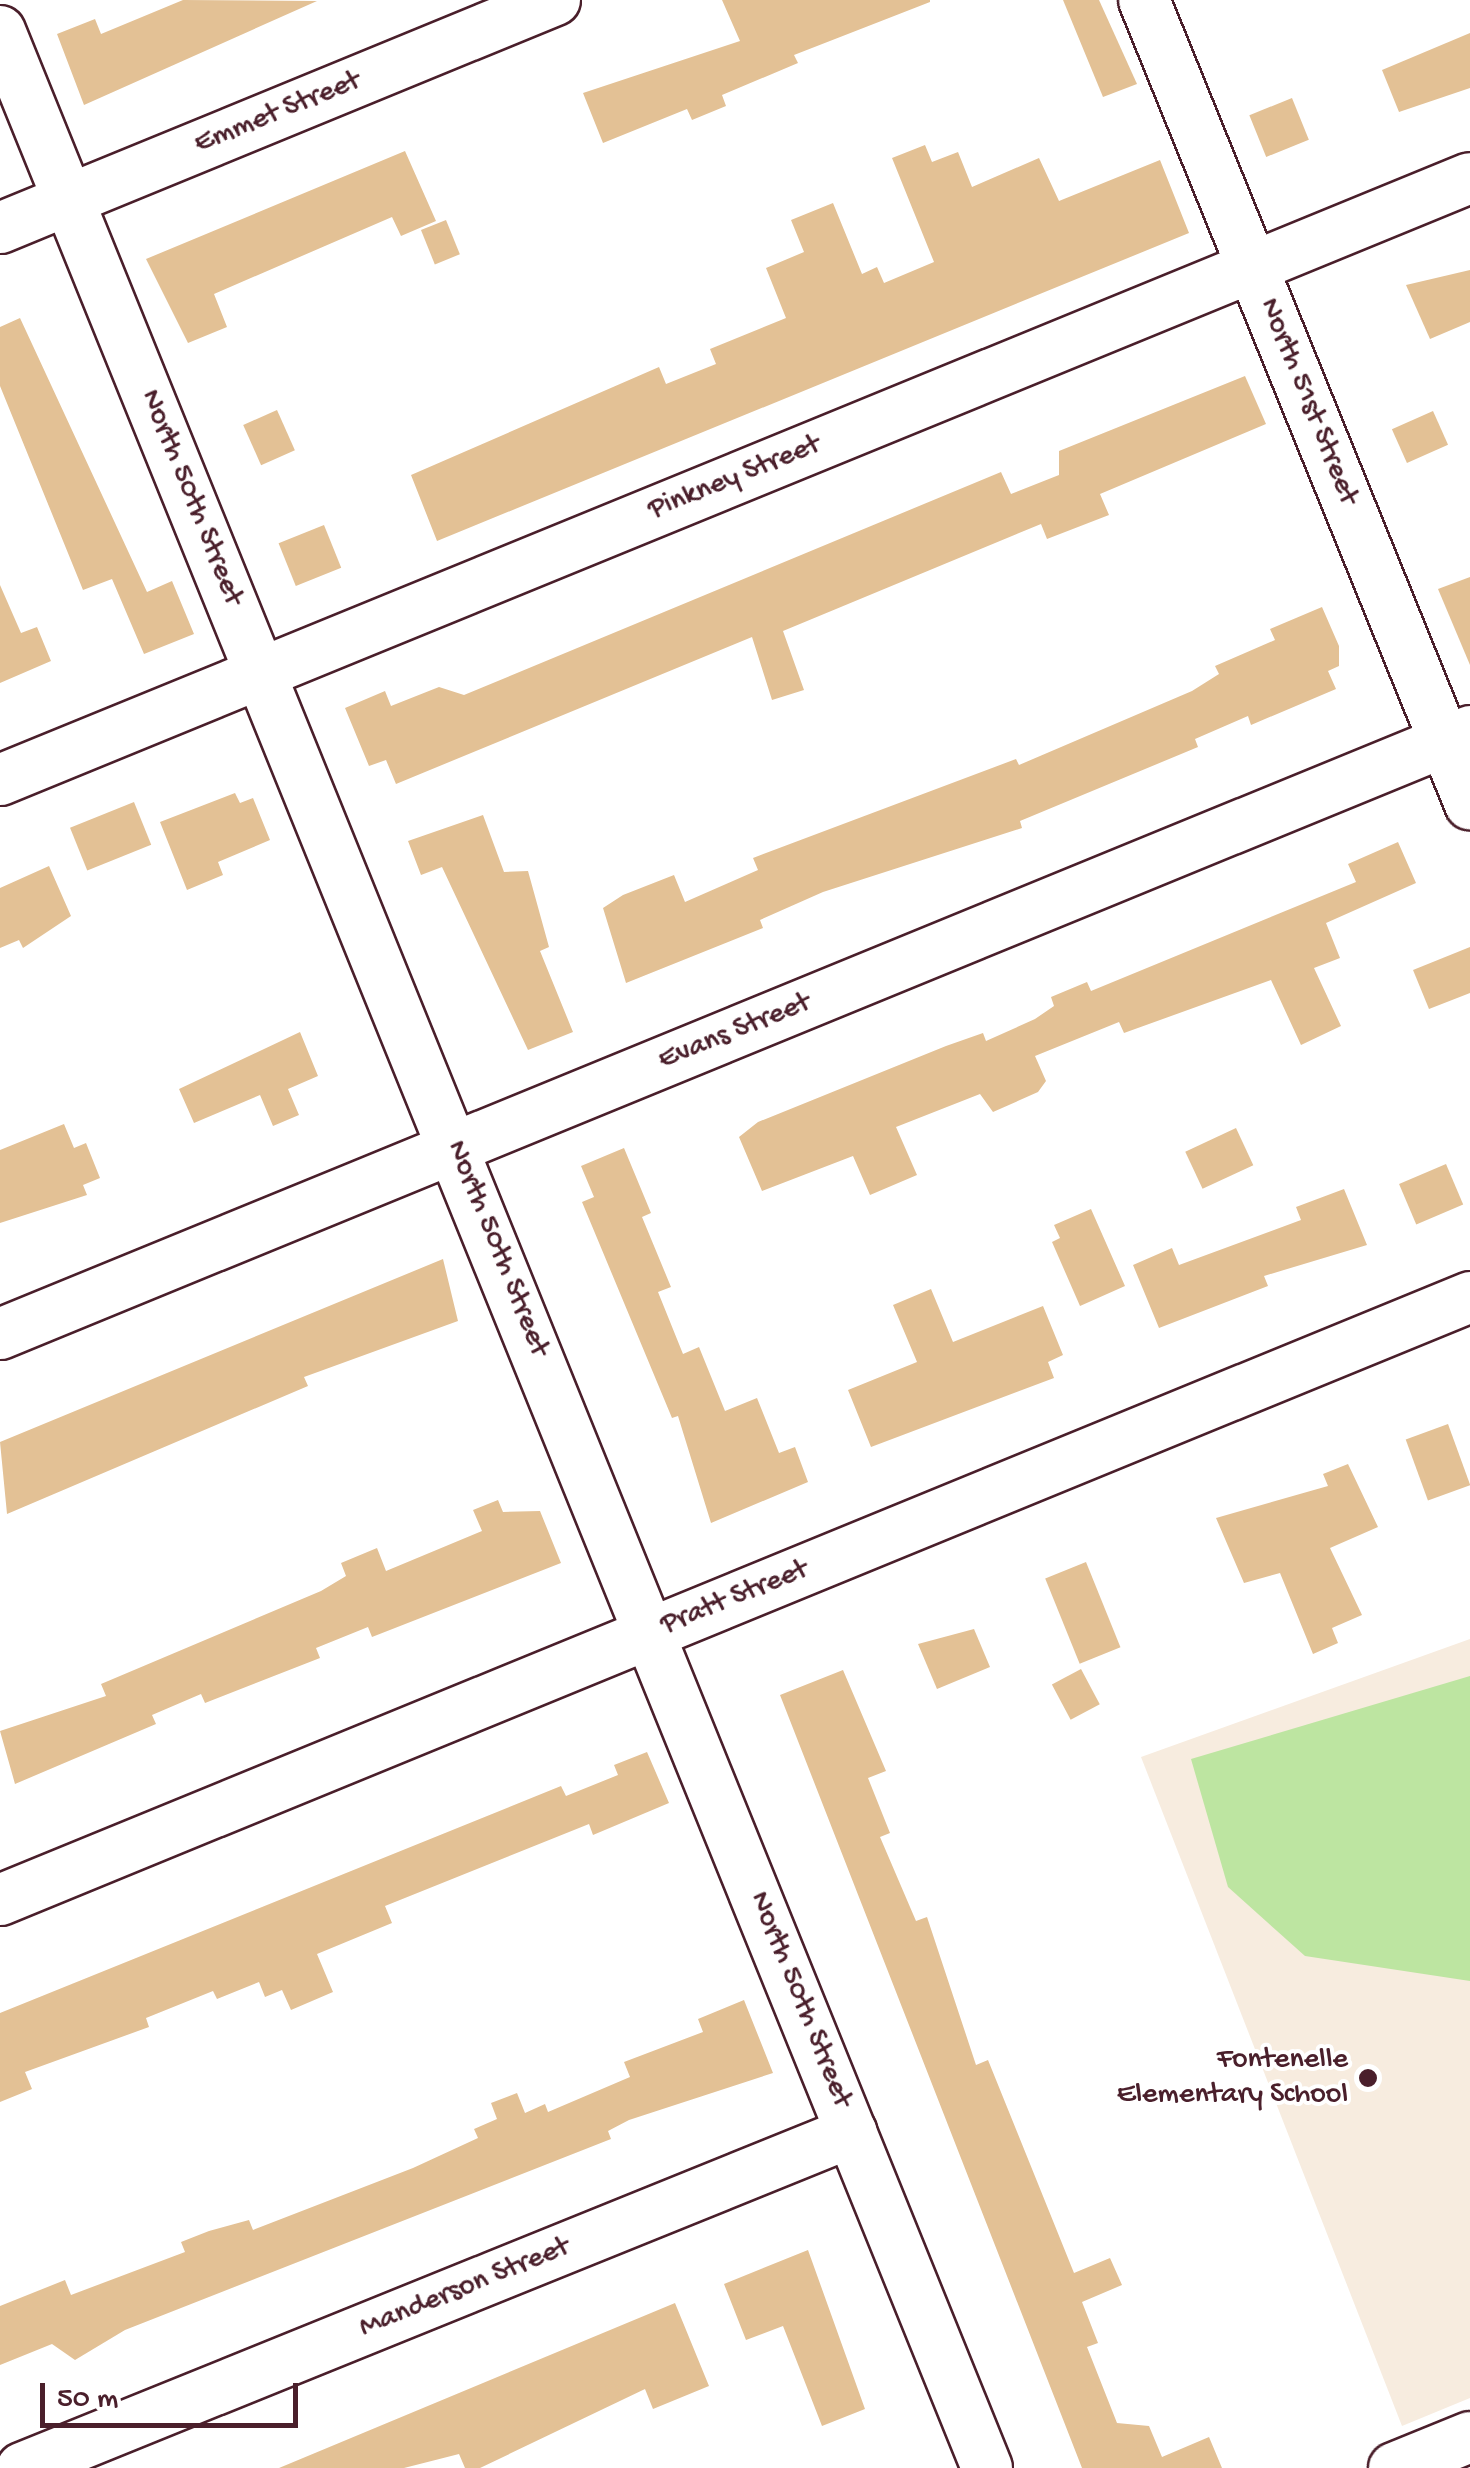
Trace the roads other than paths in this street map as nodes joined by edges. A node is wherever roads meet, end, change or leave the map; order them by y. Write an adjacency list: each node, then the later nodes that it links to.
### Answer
1 (556, 0): 5 (street, Emmet Street)
2 (1144, 0): 7 (street, North 51st Street)
3 (0, 31): 5 (street, North 50th Street)
4 (1470, 178): 7 (street, Pinkney Street)
5 (68, 200): 6 (street, Emmet Street); 8 (street, North 50th Street)
6 (0, 228)
7 (1253, 267): 8 (street, Pinkney Street); 9 (street, North 51st Street)
8 (262, 672): 10 (street, Pinkney Street); 12 (street, North 50th Street)
9 (1457, 736): 11 (street, North 51st Street); 12 (street, Evans Street)
10 (0, 780)
11 (1470, 804)
12 (455, 1148): 14 (street, Evans Street); 15 (street, North 50th Street)
13 (1470, 1297): 15 (street, Pratt Street)
14 (0, 1334)
15 (652, 1633): 16 (street, Pratt Street); 17 (street, North 50th Street)
16 (0, 1900)
17 (852, 2132): 19 (street, Manderson Street); 20 (street, North 50th Street)
18 (1470, 2437): 21 (street)
19 (22, 2468)
20 (987, 2468)
21 (1394, 2468)

